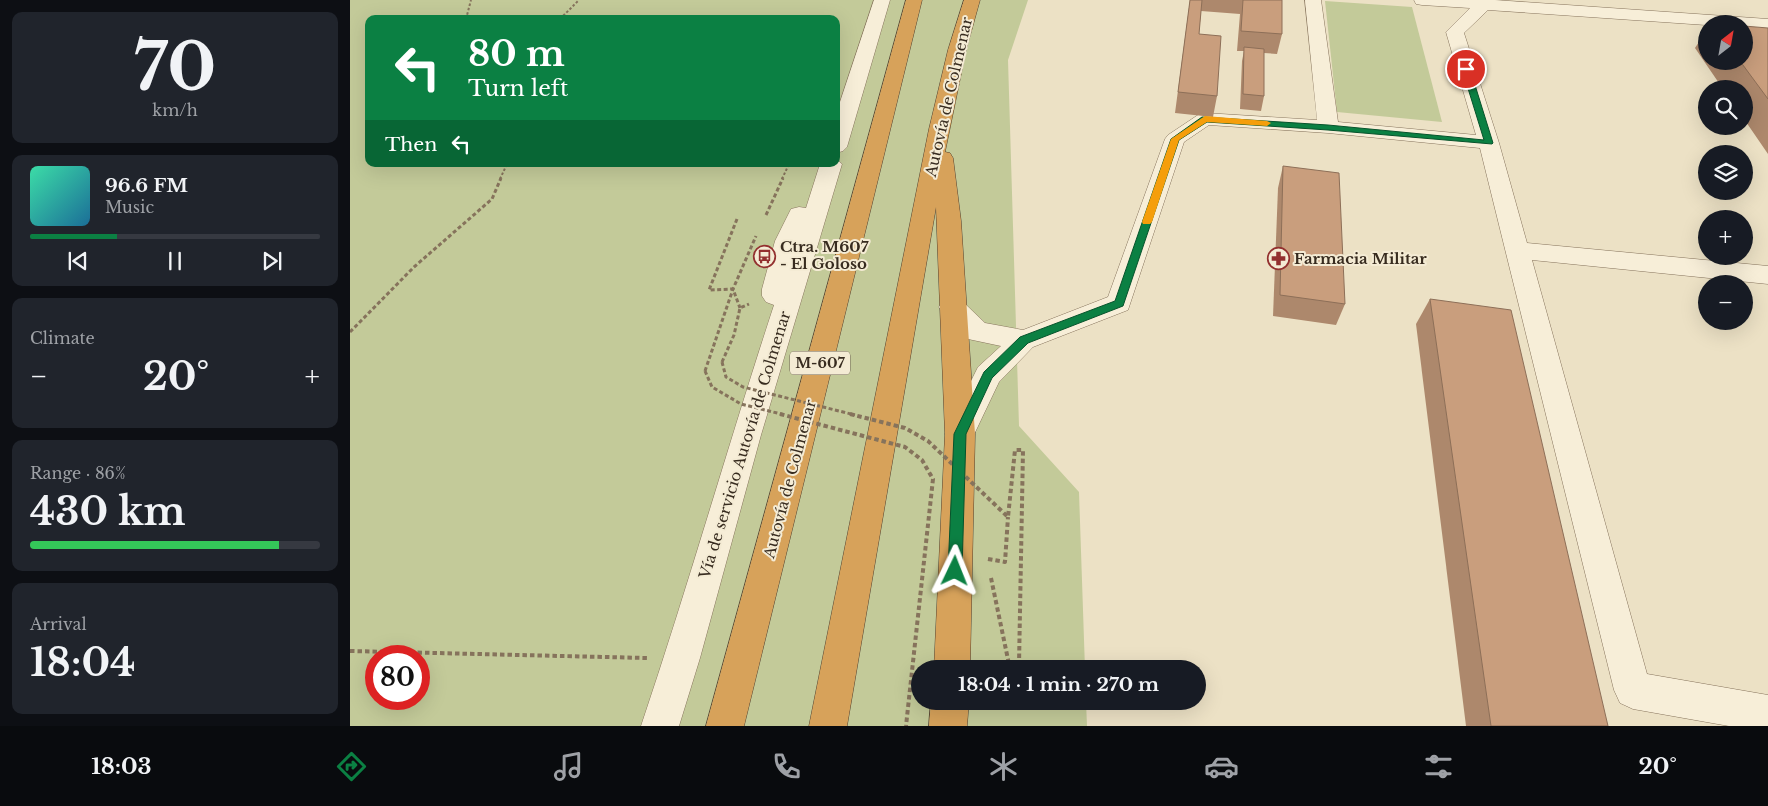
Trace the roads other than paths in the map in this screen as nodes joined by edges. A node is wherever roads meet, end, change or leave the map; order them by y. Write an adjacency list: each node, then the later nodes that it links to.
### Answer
1 (882, 0): 10 (street)
2 (914, 0): 22 (highway, Autovía de Colmenar / M-607)
3 (972, 0): 9 (highway, Autovía de Colmenar)
4 (1313, 0): 8 (street)
5 (1422, 0): 6 (street)
6 (1484, 4): 7 (street); 11 (street)
7 (1768, 24)
8 (1328, 127): 11 (street); 16 (street)
9 (939, 129): 15 (highway); 23 (highway, Autovía de Colmenar)
10 (840, 135)
11 (1489, 143): 13 (street)
12 (828, 175): 21 (street, Vía de servicio Autovía de Colmenar)
13 (1516, 250): 14 (street); 20 (street)
14 (1768, 275)
15 (952, 306): 16 (street); 17 (highway)
16 (1024, 340): 17 (street)
17 (960, 434): 18 (highway)
18 (952, 660)
19 (949, 710): 24 (highway)
20 (1768, 714)
21 (660, 726)
22 (725, 726)
23 (828, 726)
24 (948, 726)

